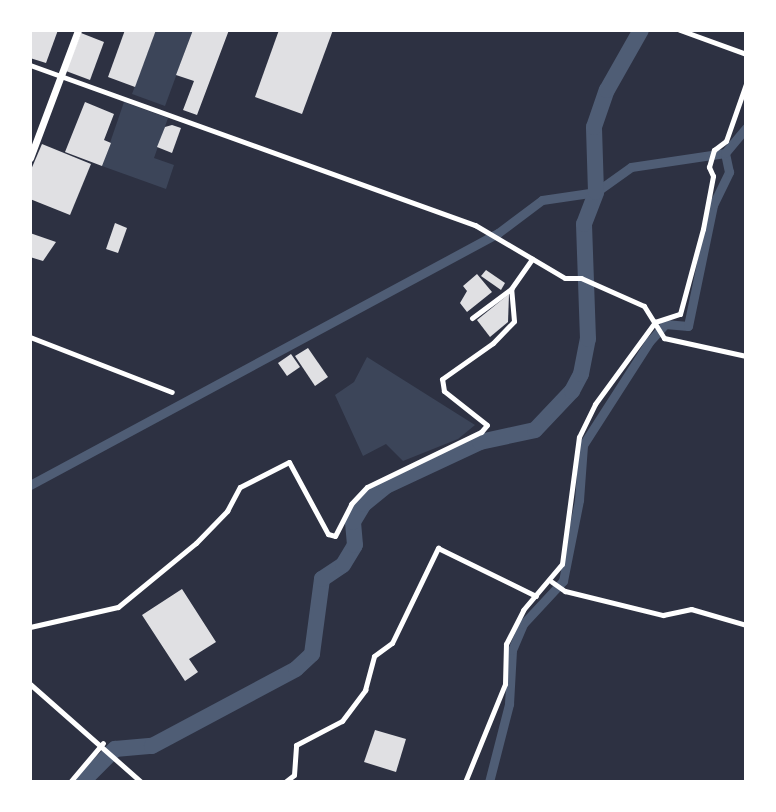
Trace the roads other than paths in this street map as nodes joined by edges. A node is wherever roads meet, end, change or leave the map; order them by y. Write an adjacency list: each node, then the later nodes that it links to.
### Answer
1 (78, 30): 5 (street)
2 (680, 30): 3 (street)
3 (746, 54)
4 (30, 65): 5 (street)
5 (62, 76): 7 (street); 8 (street)
6 (746, 84): 11 (street)
7 (30, 158)
8 (532, 259): 9 (street); 11 (street)
9 (511, 289): 10 (street); 18 (street)
10 (472, 318)
11 (655, 322): 13 (street); 15 (street)
12 (30, 337): 14 (street)
13 (746, 356)
14 (172, 392)
15 (552, 582): 16 (street); 17 (street)
16 (536, 596): 23 (street); 24 (street)
17 (746, 625)
18 (30, 627)
19 (30, 684): 20 (street)
20 (103, 743): 21 (street); 22 (street)
21 (70, 782)
22 (141, 782)
23 (285, 782)
24 (465, 782)

